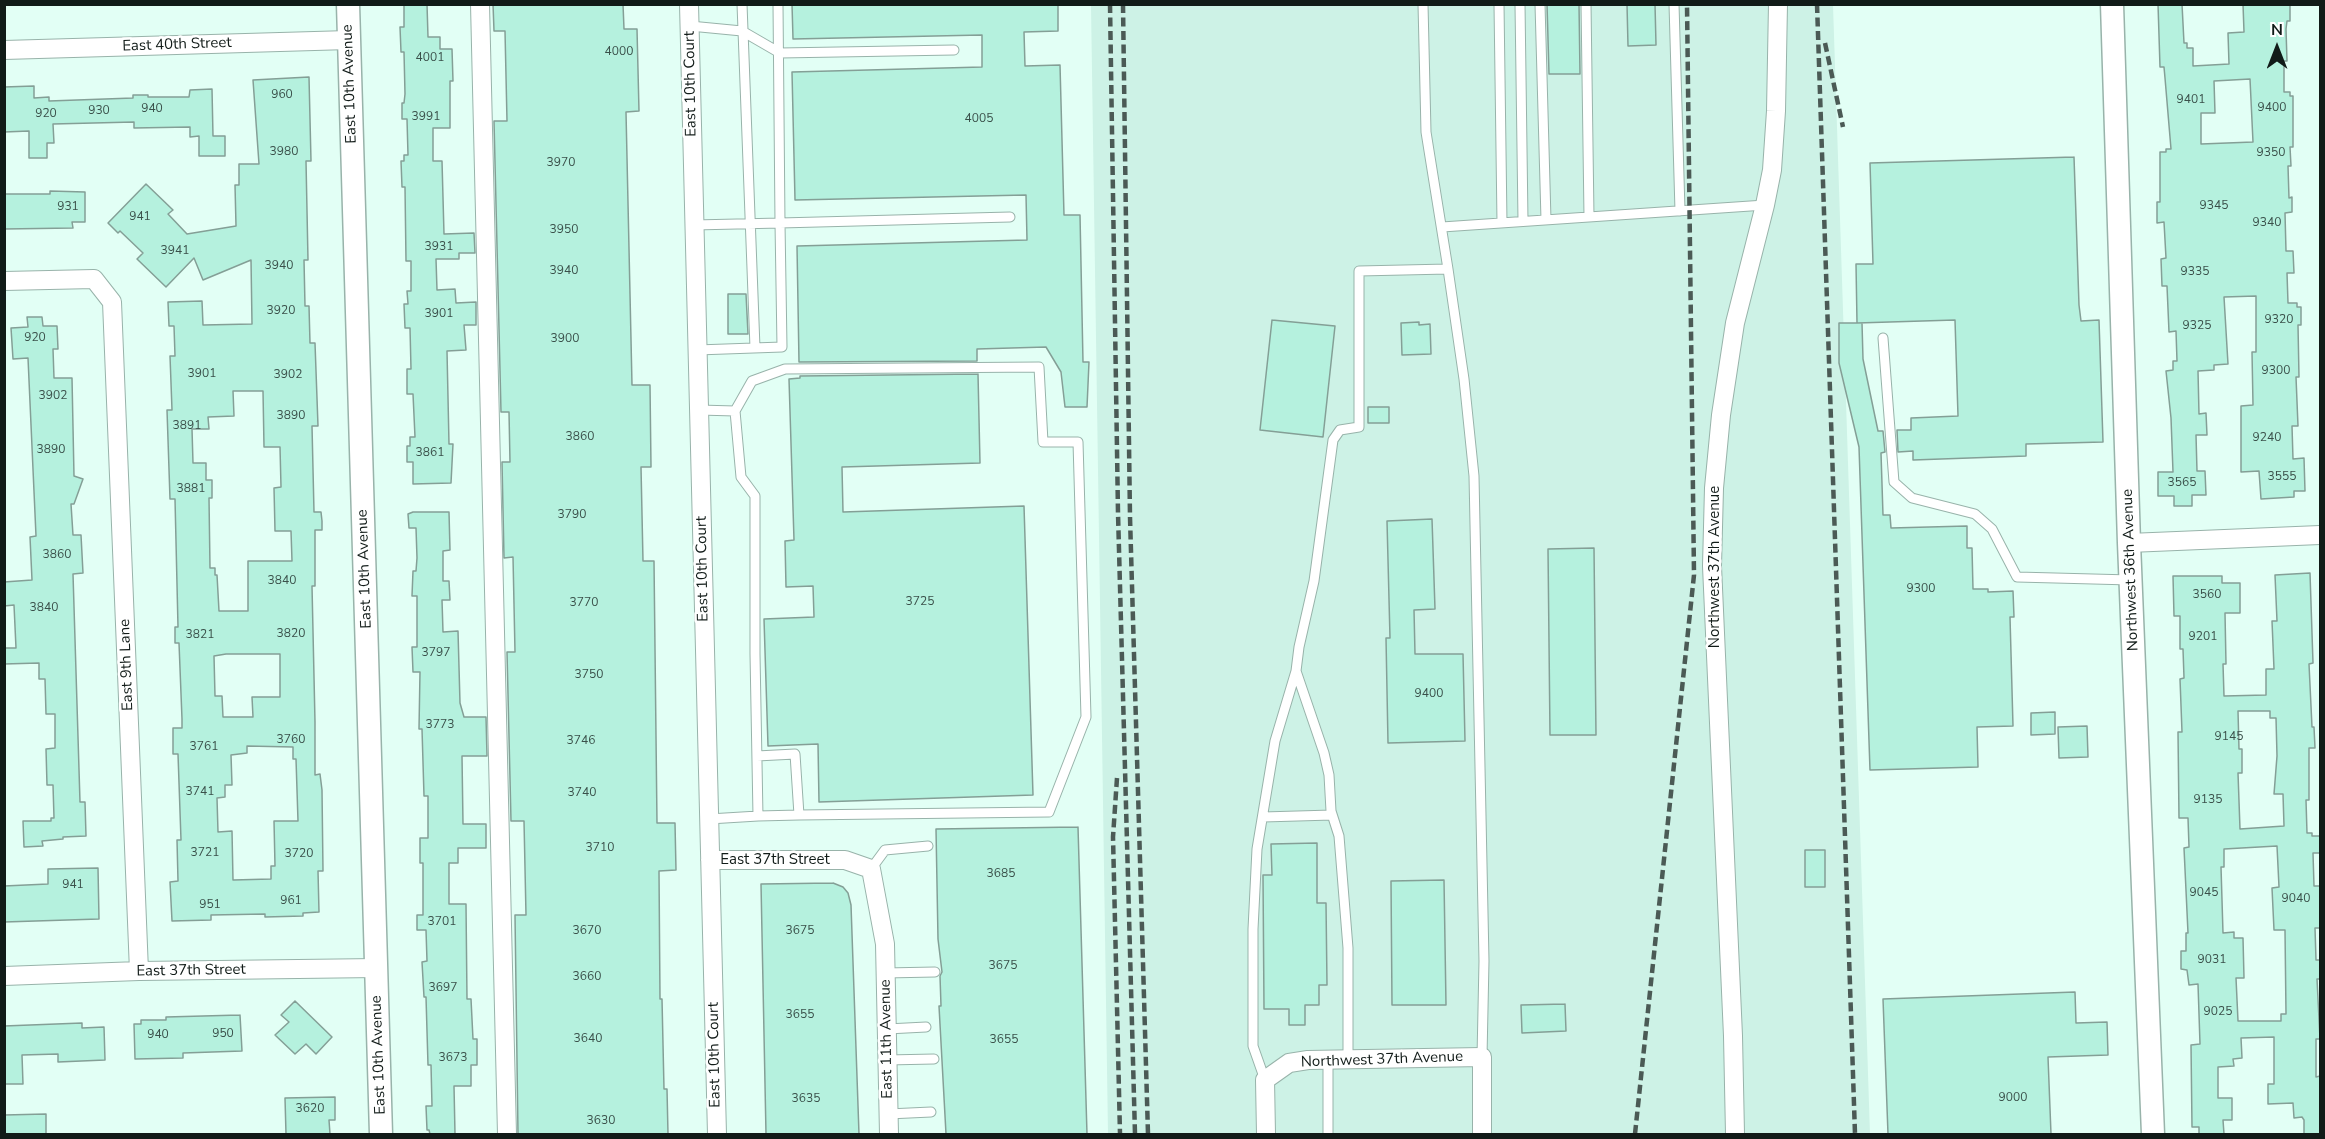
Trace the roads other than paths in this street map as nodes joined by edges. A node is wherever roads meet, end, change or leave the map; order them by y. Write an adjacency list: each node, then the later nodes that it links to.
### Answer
1 (348, 4): 16 (street, East 10th Avenue)
2 (480, 4): 67 (street)
3 (689, 4): 14 (street, East 10th Court)
4 (742, 4): 15 (lane)
5 (778, 4): 19 (lane)
6 (1423, 4): 30 (lane)
7 (1498, 4): 28 (lane)
8 (1520, 4): 25 (lane)
9 (1540, 4): 24 (lane)
10 (1586, 4): 23 (lane)
11 (1674, 4): 21 (lane)
12 (1778, 4): 20 (street, Northwest 37th Avenue)
13 (2112, 4): 39 (street, Northwest 36th Avenue)
14 (690, 26): 15 (lane); 29 (street, East 10th Court)
15 (742, 32): 19 (lane); 26 (lane)
16 (349, 40): 17 (street, East 40th Street); 51 (street, East 10th Avenue)
17 (4, 50)
18 (954, 50): 19 (lane)
19 (780, 53): 27 (lane)
20 (1765, 206): 21 (lane); 73 (street, Northwest 37th Avenue)
21 (1680, 211): 23 (lane)
22 (1010, 217): 27 (lane)
23 (1589, 217): 24 (lane)
24 (1546, 220): 25 (lane)
25 (1523, 222): 28 (lane)
26 (751, 223): 27 (lane); 29 (lane); 34 (lane)
27 (780, 223): 34 (lane)
28 (1502, 223): 30 (lane)
29 (694, 225): 35 (street, East 10th Court)
30 (1442, 227): 31 (lane)
31 (1448, 269): 41 (lane); 58 (lane)
32 (4, 281): 52 (street, East 9th Lane)
33 (1883, 339): 40 (lane)
34 (755, 348): 35 (lane)
35 (697, 350): 36 (street, East 10th Court)
36 (699, 410): 37 (lane); 47 (street, East 10th Court)
37 (735, 411): 42 (lane); 43 (lane)
38 (2320, 535): 39 (street)
39 (2129, 543): 40 (street, Northwest 36th Avenue)
40 (2131, 580): 74 (street, Northwest 36th Avenue)
41 (1296, 670): 44 (lane); 46 (lane)
42 (757, 756): 43 (lane); 45 (lane)
43 (799, 815): 45 (lane)
44 (1332, 815): 46 (lane); 62 (lane)
45 (758, 816): 47 (lane)
46 (1263, 817): 63 (lane)
47 (709, 819): 49 (street, East 10th Court)
48 (928, 846): 50 (lane)
49 (710, 860): 50 (street, East 37th Street); 68 (street, East 10th Court)
50 (871, 869): 54 (street, East 11th Avenue)
51 (377, 968): 52 (street, East 37th Street); 66 (street, East 10th Avenue)
52 (139, 971): 55 (street, East 37th Street)
53 (935, 972): 54 (lane)
54 (885, 973): 57 (street, East 11th Avenue)
55 (4, 976)
56 (926, 1027): 57 (lane)
57 (887, 1029): 60 (street, East 11th Avenue)
58 (1482, 1057): 62 (street, Northwest 37th Avenue); 72 (street, Northwest 37th Avenue)
59 (934, 1059): 60 (lane)
60 (887, 1060): 65 (street, East 11th Avenue)
61 (1328, 1060): 62 (street, Northwest 37th Avenue); 63 (street, Northwest 37th Avenue); 71 (lane)
62 (1348, 1060)
63 (1265, 1080): 70 (street)
64 (931, 1112): 65 (lane)
65 (888, 1114): 69 (street, East 11th Avenue)
66 (381, 1134)
67 (507, 1134)
68 (717, 1134)
69 (889, 1134)
70 (1266, 1134)
71 (1328, 1134)
72 (1482, 1134)
73 (1735, 1134)
74 (2153, 1134)

